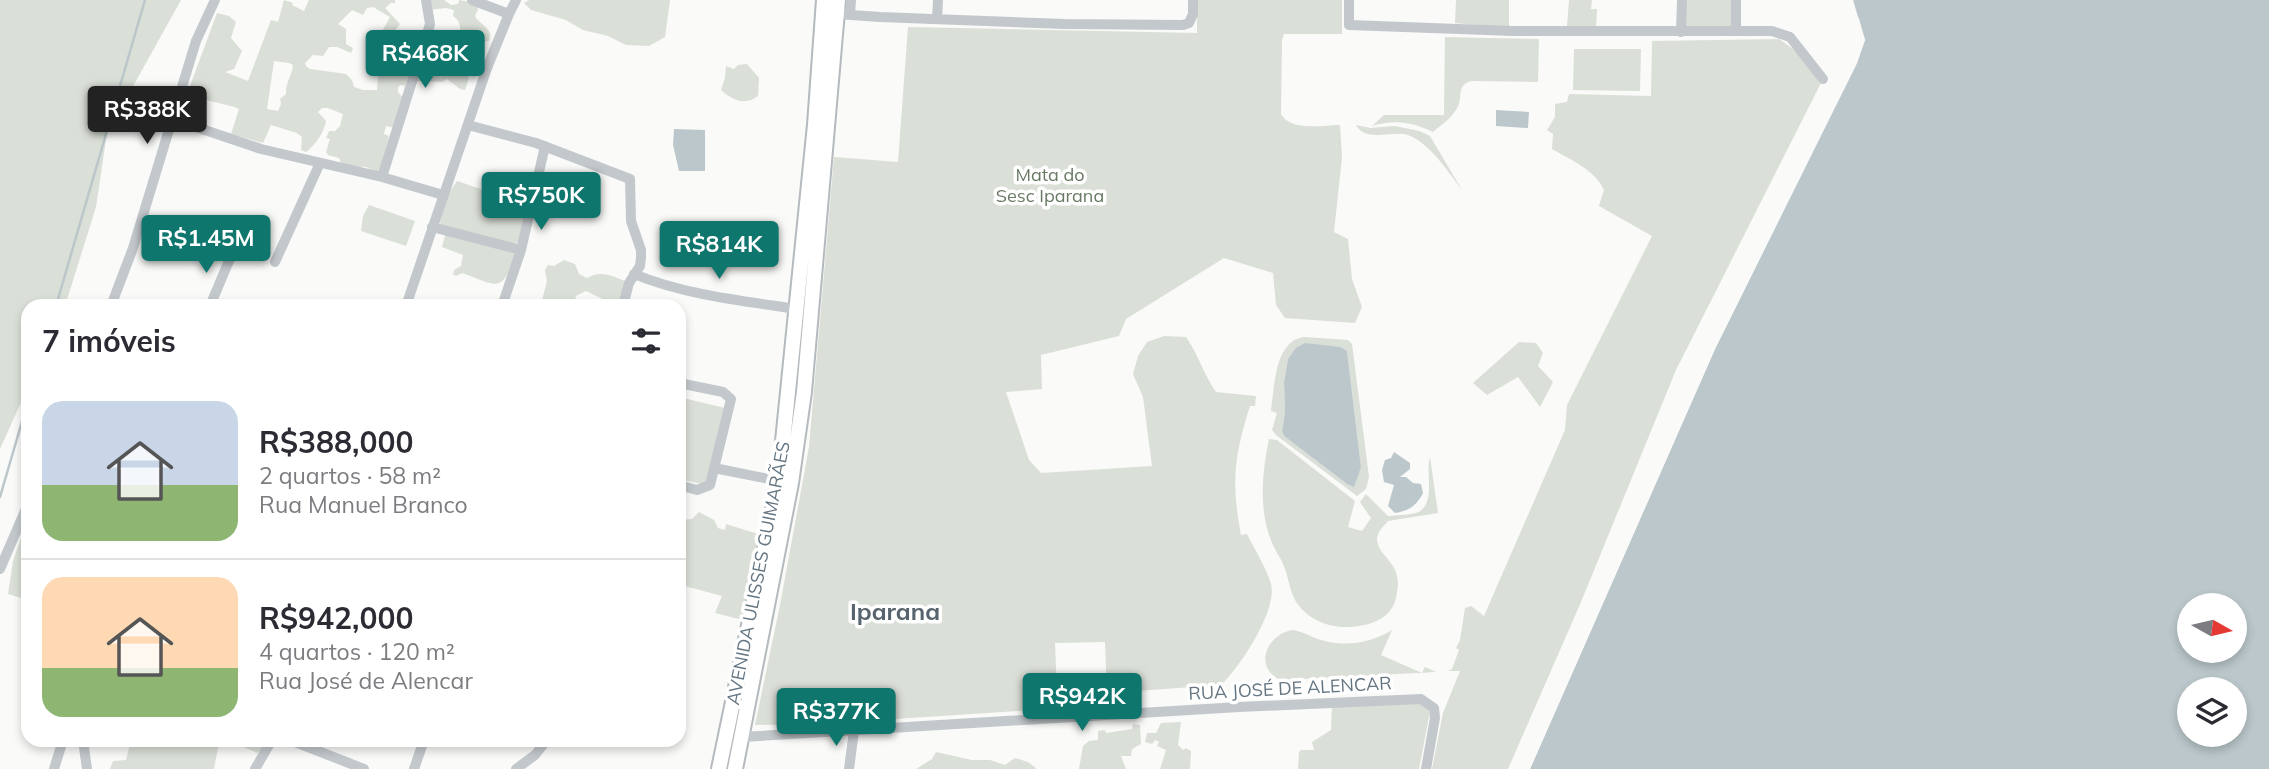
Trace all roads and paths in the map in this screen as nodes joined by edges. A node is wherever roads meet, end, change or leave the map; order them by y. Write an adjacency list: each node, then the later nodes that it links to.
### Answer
1 (215, 0): 18 (street)
2 (426, 0): 22 (street)
3 (472, 0): 13 (street)
4 (516, 0): 13 (street)
5 (824, 0): 34 (main road, AVENIDA ULISSES GUIMARÃES)
6 (851, 0): 12 (street)
7 (938, 0): 14 (street)
8 (1193, 0): 14 (street)
9 (1349, 0): 16 (street)
10 (1682, 0): 16 (street)
11 (1736, 0): 15 (street)
12 (842, 10): 14 (street); 42 (main road, AVENIDA ULISSES GUIMARÃES)
13 (509, 14): 19 (street)
14 (937, 19)
15 (1736, 30): 16 (street); 17 (street)
16 (1681, 32)
17 (1823, 79)
18 (172, 119): 21 (street); 29 (street)
19 (468, 125): 20 (street); 23 (street)
20 (545, 146): 25 (street); 28 (street)
21 (320, 163): 22 (street); 27 (street)
22 (382, 177): 23 (street)
23 (443, 195): 24 (street)
24 (432, 227): 25 (street); 31 (street)
25 (521, 250): 32 (street)
26 (231, 257): 30 (street)
27 (275, 262)
28 (637, 270): 33 (street); 34 (street)
29 (114, 299)
30 (213, 299)
31 (409, 299)
32 (504, 299)
33 (626, 299)
34 (797, 309): 37 (main road, AVENIDA ULISSES GUIMARÃES)
35 (686, 384): 36 (street)
36 (714, 468): 37 (street); 38 (street)
37 (779, 481): 55 (main road, AVENIDA ULISSES GUIMARÃES)
38 (686, 487)
39 (21, 520): 40 (street)
40 (0, 569)
41 (854, 731): 42 (street, RUA JOSÉ DE ALENCAR); 57 (street); 58 (street, RUA JOSÉ DE ALENCAR)
42 (742, 737): 56 (main road, AVENIDA ULISSES GUIMARÃES)
43 (61, 747): 49 (street)
44 (84, 747): 50 (street)
45 (268, 747): 51 (street)
46 (307, 747): 52 (street)
47 (422, 747): 53 (street)
48 (541, 747): 54 (street)
49 (54, 769)
50 (87, 769)
51 (255, 769)
52 (362, 769)
53 (414, 769)
54 (516, 769)
55 (719, 769)
56 (735, 769)
57 (849, 769)
58 (1426, 769)

